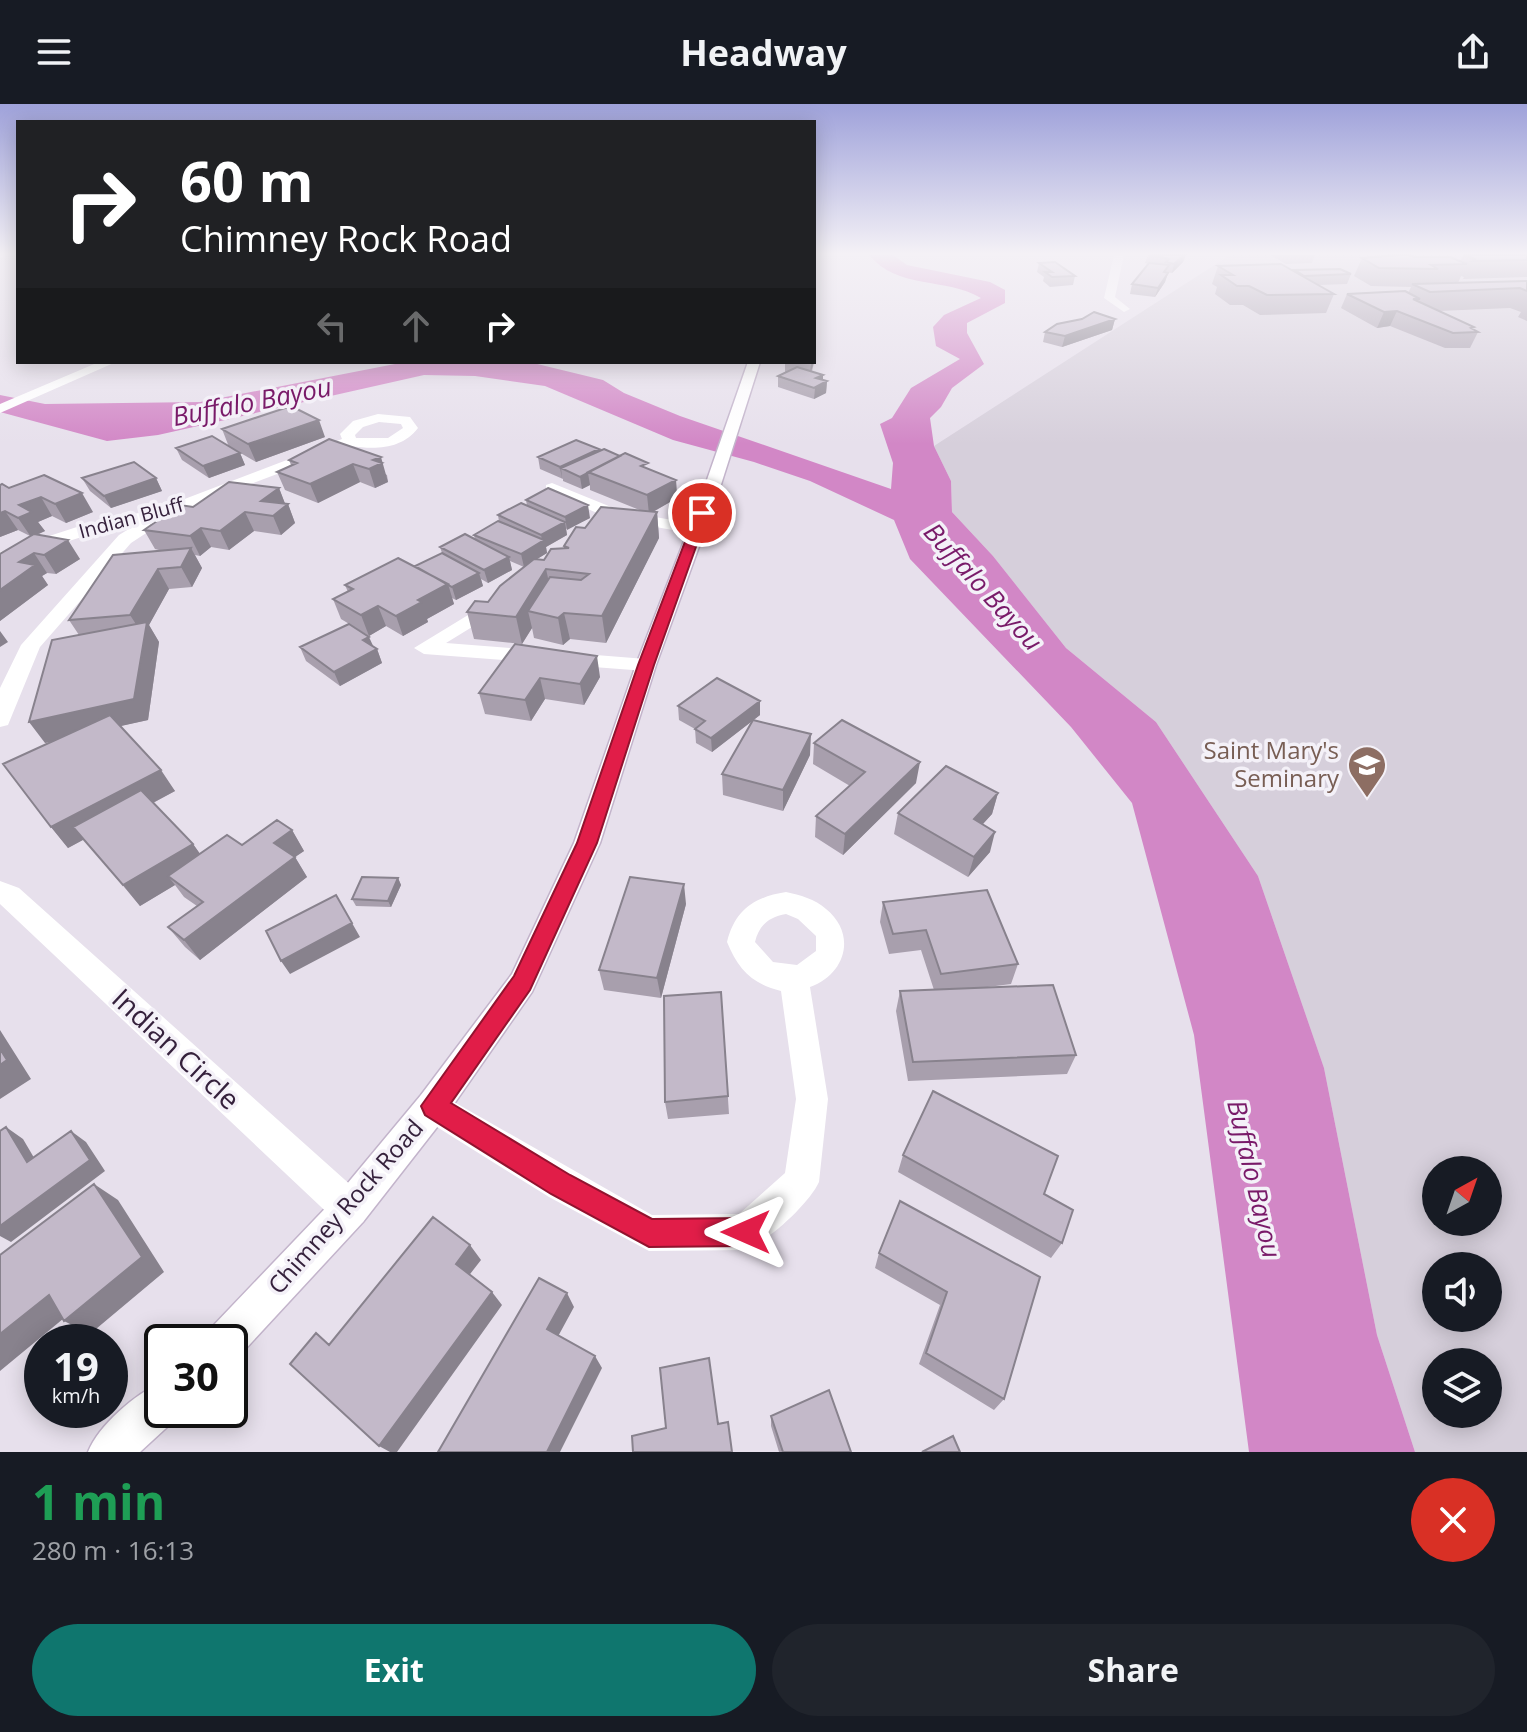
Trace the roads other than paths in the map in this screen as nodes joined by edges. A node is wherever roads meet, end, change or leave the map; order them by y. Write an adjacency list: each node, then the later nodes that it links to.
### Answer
1 (105, 364): 3 (street)
2 (753, 364): 8 (street, Chimney Rock Road)
3 (0, 409)
4 (350, 441): 6 (street, Indian Bluff)
5 (552, 488): 7 (street)
6 (166, 512): 10 (street, Indian Bluff); 13 (street)
7 (617, 515): 8 (street); 9 (street)
8 (695, 529): 12 (street, Chimney Rock Road)
9 (594, 531)
10 (0, 558)
11 (507, 598): 12 (street)
12 (646, 665): 16 (street, Chimney Rock Road)
13 (0, 720)
14 (0, 892): 17 (street, Indian Circle)
15 (794, 978): 16 (street)
16 (433, 1106): 17 (street, Chimney Rock Road)
17 (350, 1209): 18 (street, Chimney Rock Road)
18 (242, 1324)
19 (144, 1420): 20 (street)
20 (109, 1452)

